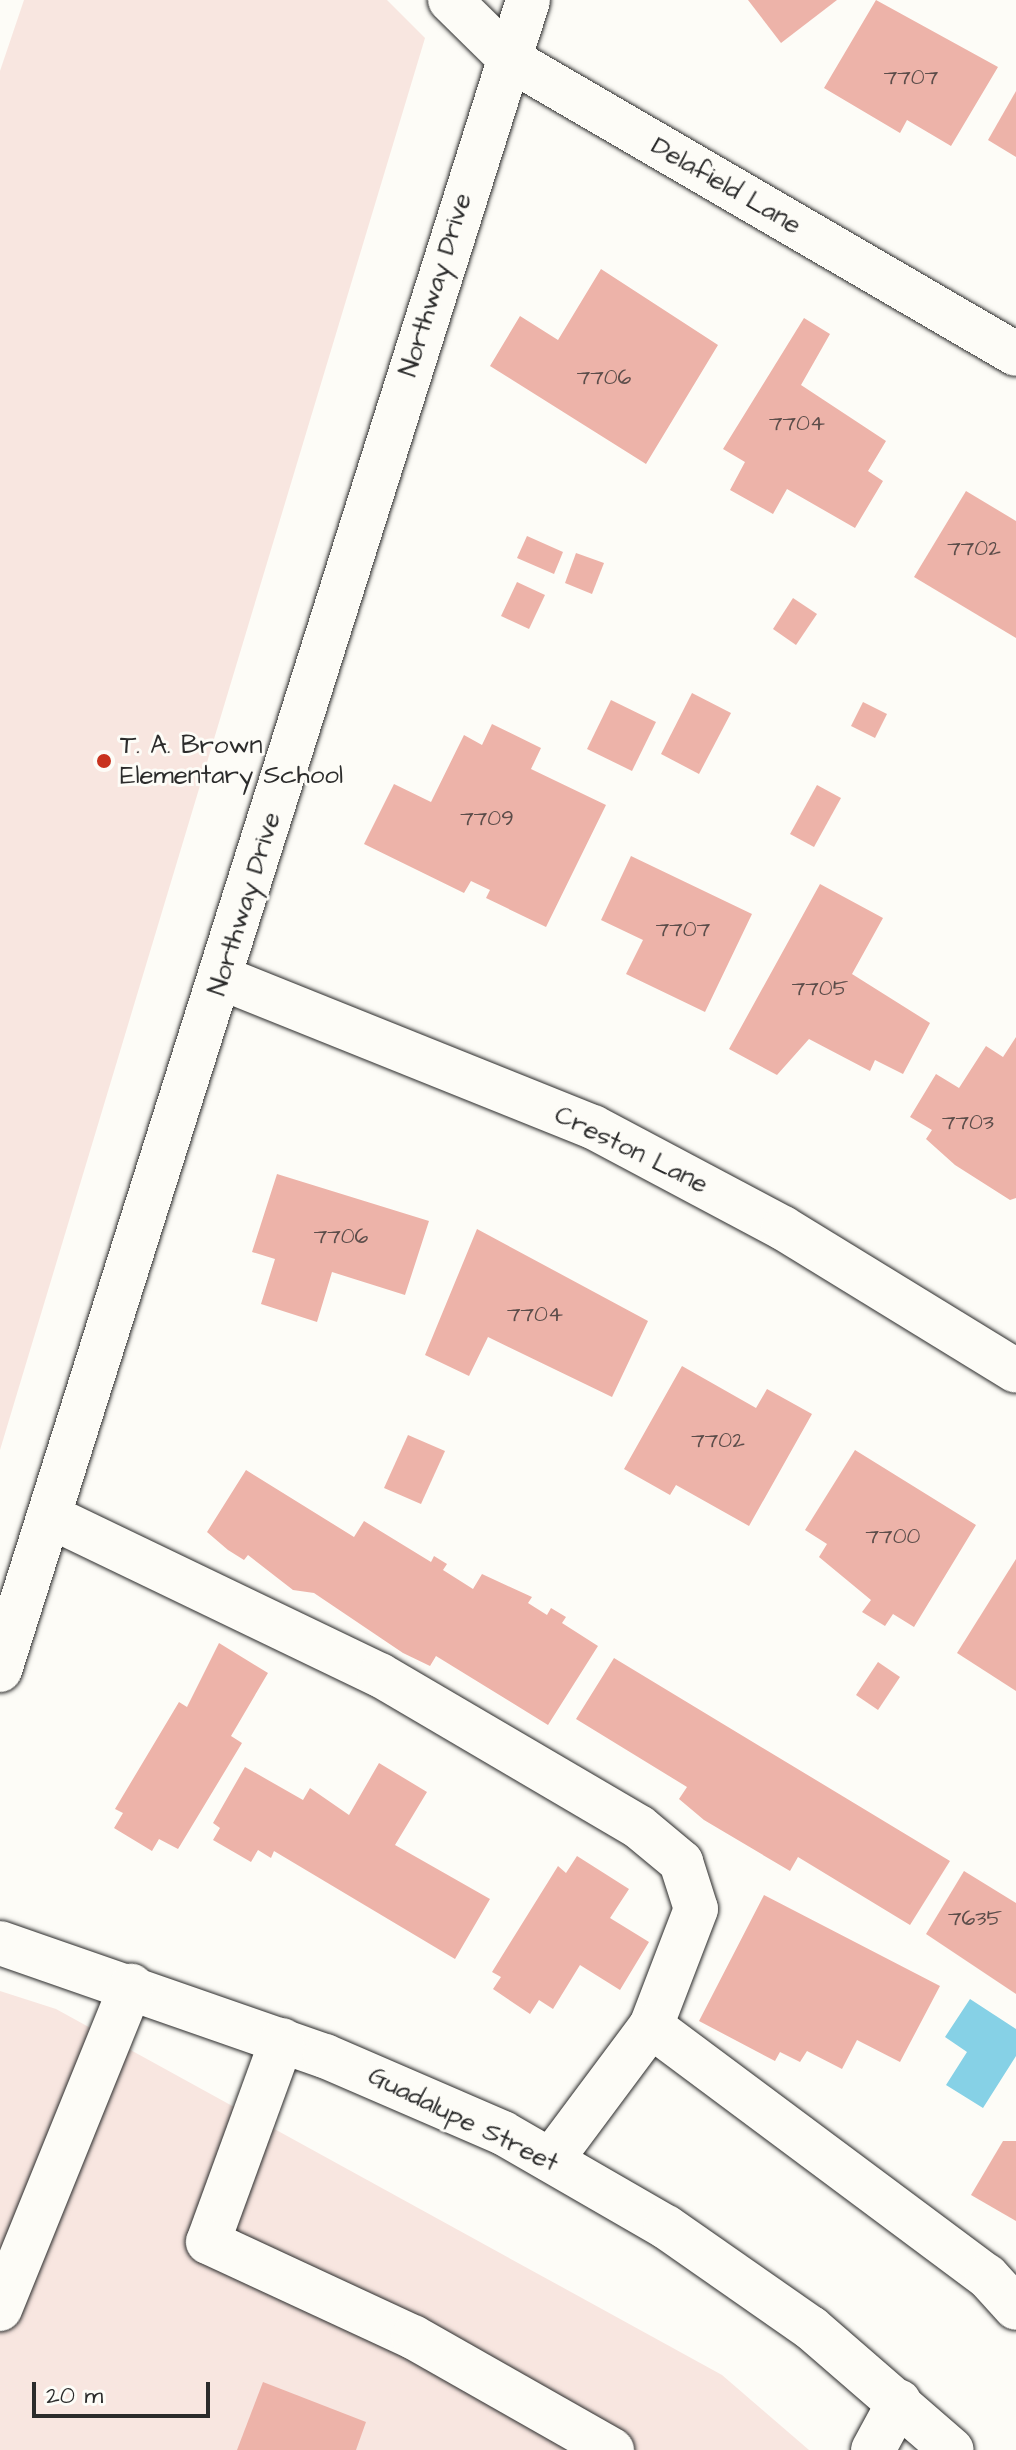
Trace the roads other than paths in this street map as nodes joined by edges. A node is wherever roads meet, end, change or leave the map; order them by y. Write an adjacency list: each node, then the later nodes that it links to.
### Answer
1 (450, 0): 3 (street, Delafield Lane)
2 (528, 0): 3 (street, Northway Drive)
3 (511, 60): 4 (street, Delafield Lane); 5 (street, Northway Drive)
4 (1016, 354)
5 (222, 978): 6 (street, Creston Lane); 7 (street, Northway Drive)
6 (1016, 1371)
7 (49, 1516): 8 (street, Northway Drive); 11 (street)
8 (0, 1670)
9 (0, 1943): 10 (street, Guadalupe Street)
10 (131, 1986): 12 (street, Guadalupe Street); 15 (street)
11 (651, 2026): 13 (street); 14 (street)
12 (282, 2040): 13 (street, Guadalupe Street); 17 (street)
13 (551, 2160): 16 (street, Guadalupe Street)
14 (1016, 2308)
15 (0, 2309)
16 (899, 2402): 18 (street); 19 (street, Guadalupe Street)
17 (612, 2450)
18 (873, 2450)
19 (952, 2450)

